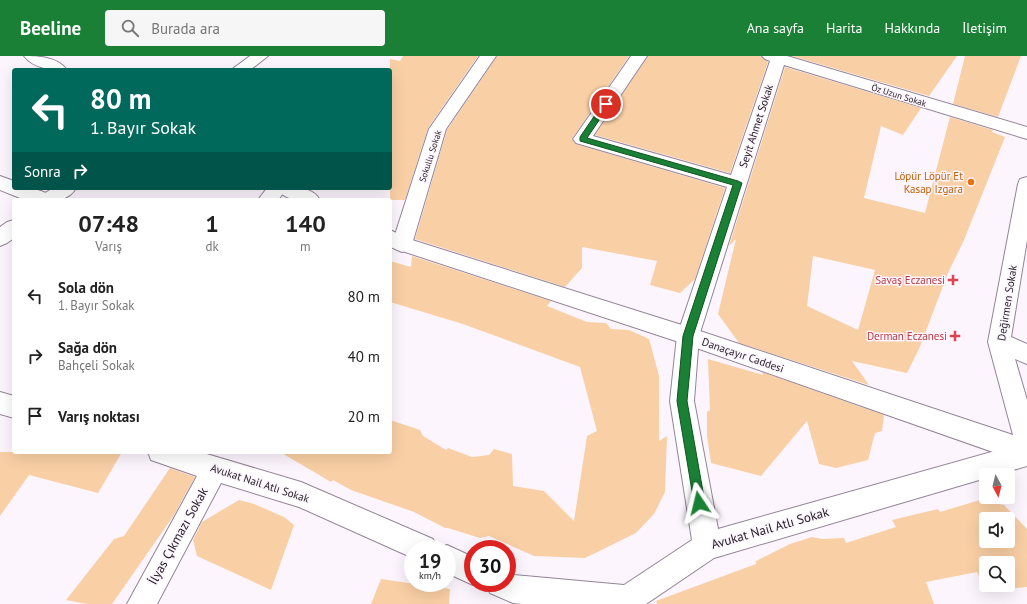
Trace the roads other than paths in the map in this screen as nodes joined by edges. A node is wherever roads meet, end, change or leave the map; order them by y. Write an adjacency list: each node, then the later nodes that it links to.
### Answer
1 (32, 56): 6 (street)
2 (260, 56): 7 (street)
3 (488, 56): 23 (street, Sokullu Sokak)
4 (639, 56): 10 (street)
5 (776, 57): 8 (street, Öz Uzun Sokak); 10 (street, Seyit Ahmet Sokak)
6 (55, 68)
7 (242, 68)
8 (1027, 133)
9 (0, 182): 12 (street)
10 (738, 183): 24 (street, Seyit Ahmet Sokak)
11 (1027, 184): 25 (street, Değirmen Sokak)
12 (12, 187)
13 (20, 190): 17 (street)
14 (64, 190): 18 (street)
15 (276, 190): 19 (street)
16 (290, 190): 20 (street)
17 (39, 198)
18 (52, 198)
19 (268, 198)
20 (307, 198)
21 (12, 229): 22 (street)
22 (0, 238)
23 (396, 241): 24 (street, Danaçayır Caddesi)
24 (688, 336): 30 (street, Danaçayır Caddesi); 34 (street, Seyit Ahmet Sokak)
25 (999, 342): 26 (street); 29 (street, Değirmen Sokak)
26 (1027, 354)
27 (0, 403): 28 (street)
28 (12, 406)
29 (1027, 443)
30 (1027, 453): 34 (street, Avukat Nail Atlı Sokak)
31 (166, 454): 32 (street, Avukat Nail Atlı Sokak)
32 (215, 469): 33 (street, Avukat Nail Atlı Sokak); 37 (street, İlyas Çıkmazı Sokak)
33 (404, 540)
34 (707, 546): 36 (street, Avukat Nail Atlı Sokak)
35 (516, 589): 36 (street, Avukat Nail Atlı Sokak)
36 (627, 602)
37 (141, 604)

